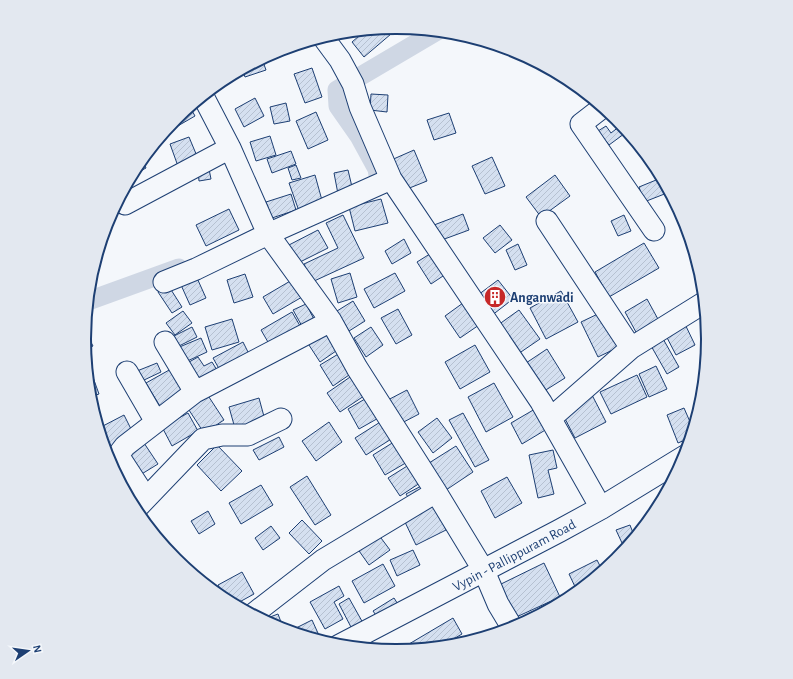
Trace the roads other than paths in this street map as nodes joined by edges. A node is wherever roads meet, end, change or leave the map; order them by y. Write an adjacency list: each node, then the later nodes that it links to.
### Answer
1 (327, 42): 5 (street)
2 (206, 101): 4 (street)
3 (599, 110): 9 (street)
4 (230, 148): 6 (street); 8 (street)
5 (391, 179): 8 (street); 17 (street)
6 (125, 204)
7 (547, 221): 14 (street)
8 (266, 230): 10 (street); 12 (street)
9 (654, 230)
10 (164, 282)
11 (700, 305): 14 (street)
12 (331, 321): 16 (street); 21 (street)
13 (165, 342): 16 (street)
14 (631, 348): 17 (street)
15 (127, 372): 19 (street)
16 (195, 392): 19 (street)
17 (551, 418): 23 (street)
18 (281, 419): 22 (street)
19 (156, 422): 22 (street)
20 (676, 462): 23 (main road, Vypin - Pallippuram Road)
21 (436, 492): 24 (street); 25 (street)
22 (140, 504)
23 (602, 508): 24 (main road, Vypin - Pallippuram Road)
24 (484, 571): 26 (street); 27 (main road, Vypin - Pallippuram Road)
25 (257, 611)
26 (510, 623)
27 (349, 641)

